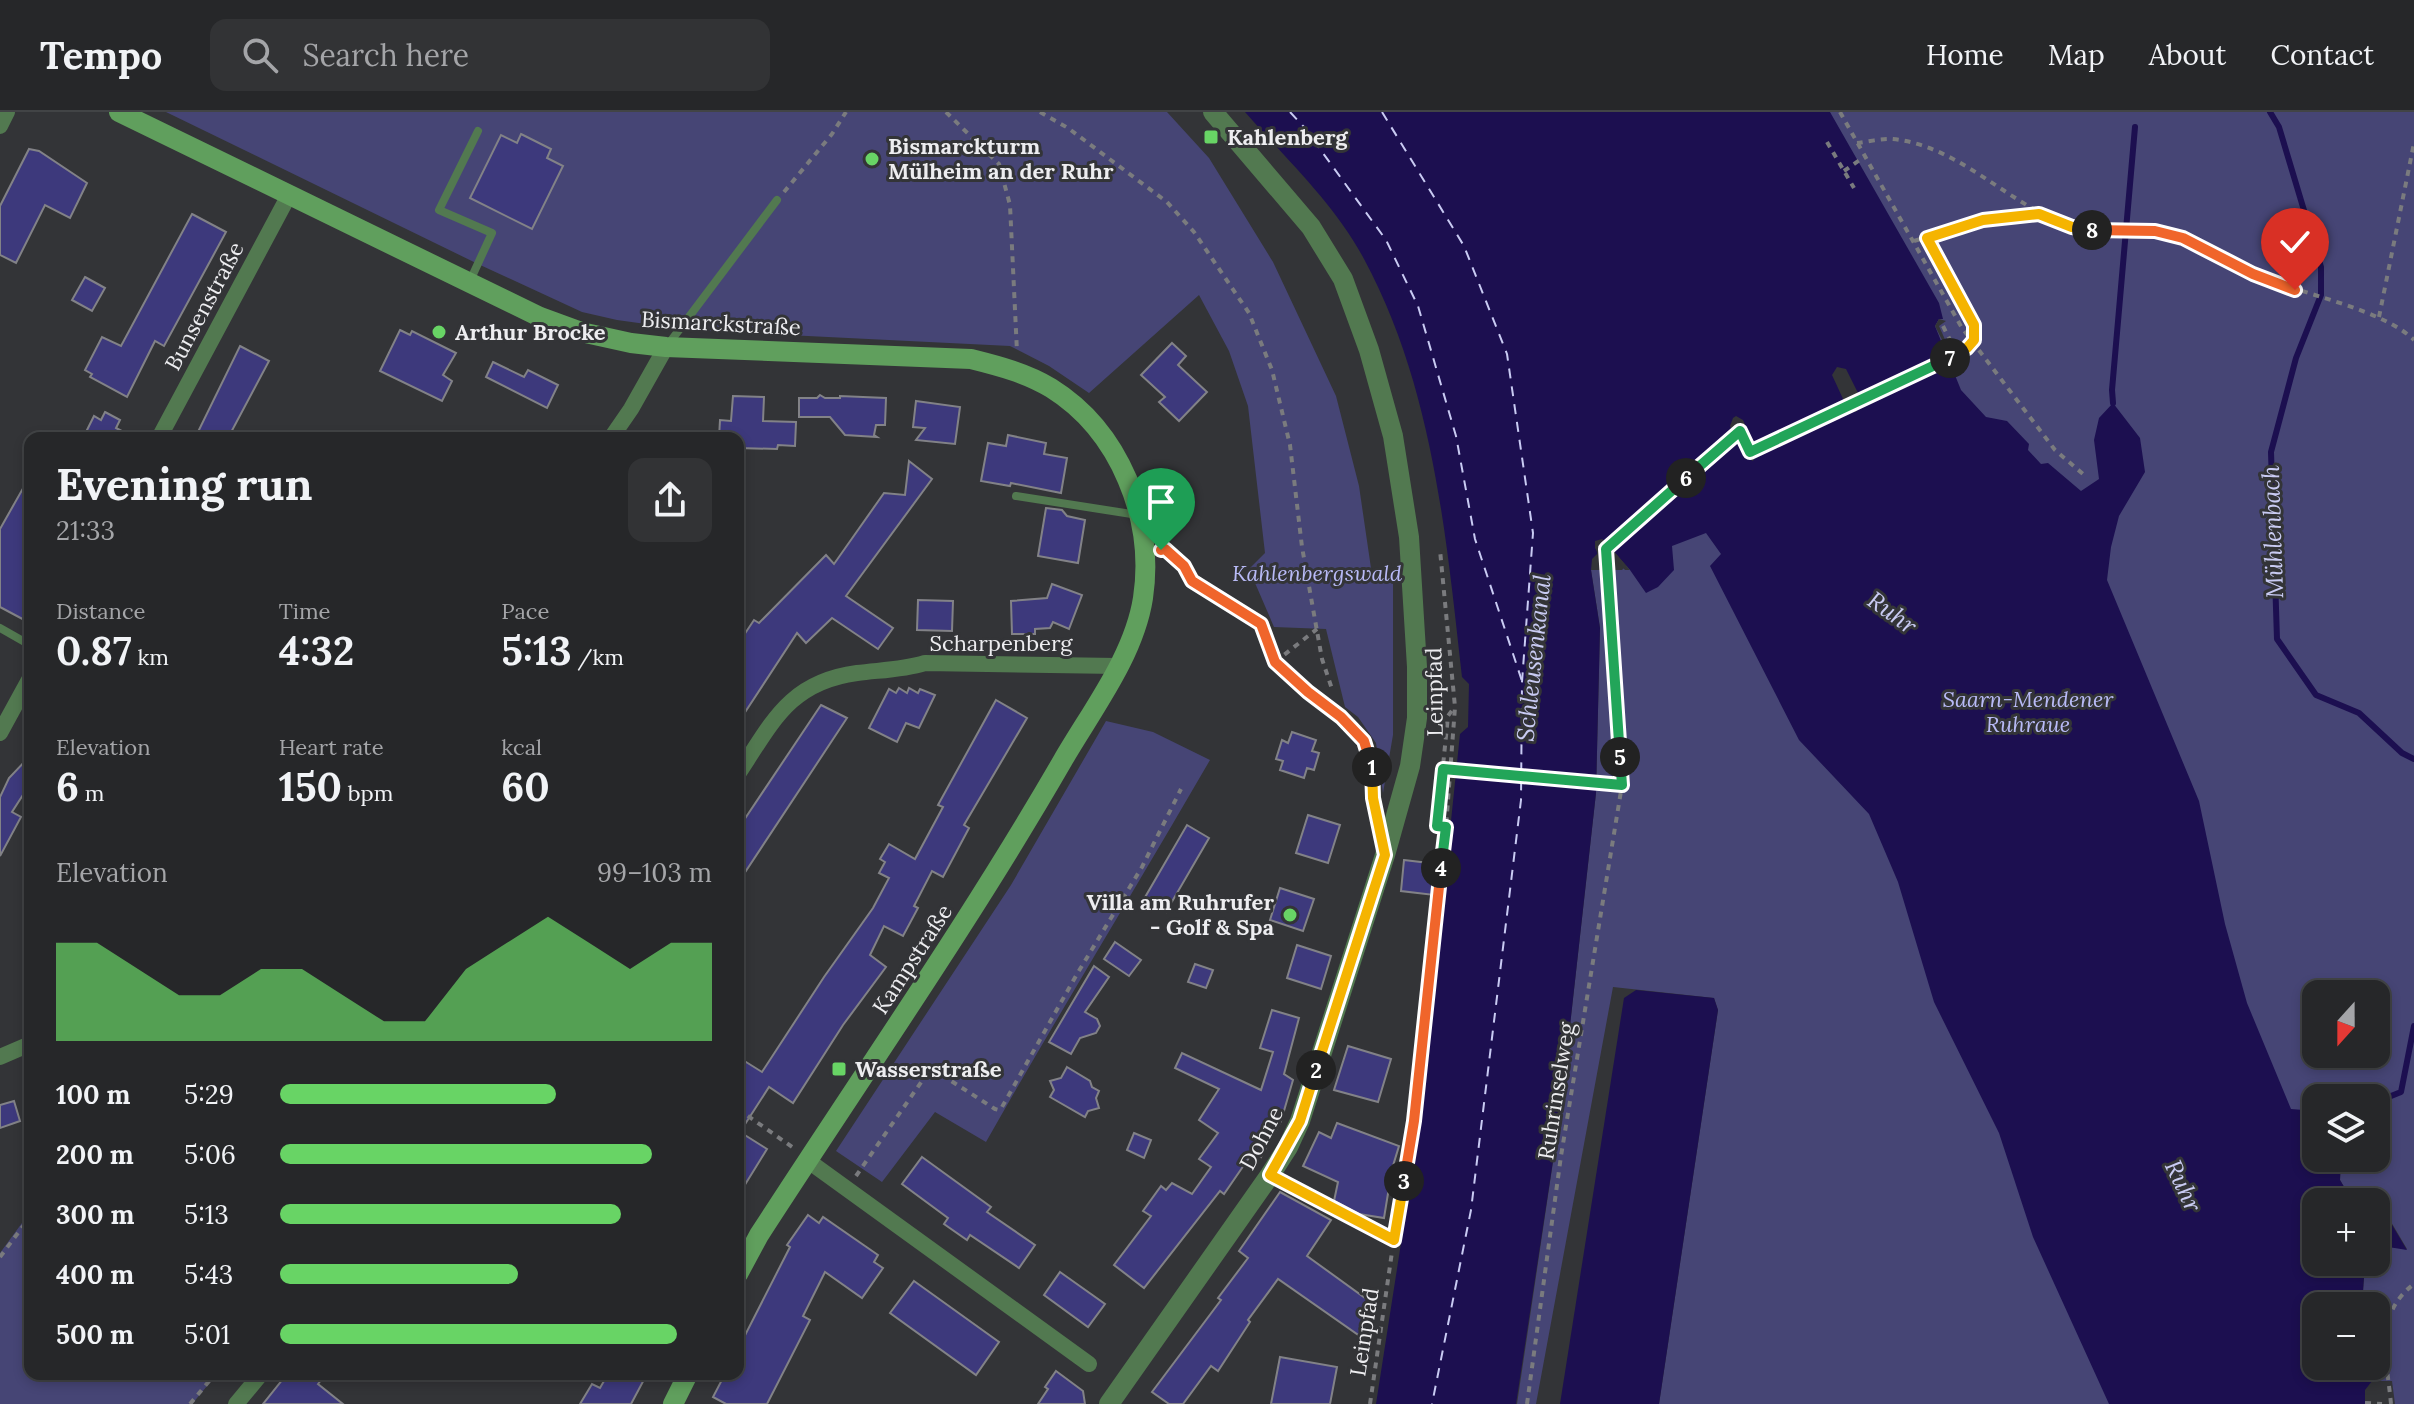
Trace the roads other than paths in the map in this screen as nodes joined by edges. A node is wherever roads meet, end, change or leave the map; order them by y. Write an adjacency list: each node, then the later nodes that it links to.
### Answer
1 (7, 112): 4 (street)
2 (119, 112): 6 (main road, Bismarckstraße)
3 (1213, 112): 21 (street, Dohne)
4 (0, 126)
5 (478, 131): 8 (lane)
6 (289, 195): 8 (main road, Bismarckstraße); 10 (street, Bunsenstraße)
7 (777, 200): 9 (lane)
8 (469, 284): 9 (main road, Bismarckstraße)
9 (666, 347): 11 (street); 13 (main road, Bismarckstraße)
10 (162, 432)
11 (615, 432)
12 (1016, 496): 13 (lane)
13 (1138, 516): 16 (main road, Bismarckstraße)
14 (0, 628): 15 (lane)
15 (24, 642)
16 (1118, 666): 20 (street, Scharpenberg); 24 (main road, Kampstraße)
17 (24, 689): 19 (street)
18 (1308, 692): 21 (lane)
19 (0, 733)
20 (744, 765)
21 (1385, 855): 25 (street, Dohne)
22 (24, 1047): 23 (street)
23 (0, 1057)
24 (807, 1160): 27 (main road, Kampstraße); 28 (street)
25 (1270, 1175): 26 (lane); 33 (street, Dohne)
26 (1394, 1240)
27 (744, 1263)
28 (1089, 1364)
29 (256, 1380): 31 (street)
30 (685, 1380): 32 (main road)
31 (236, 1404)
32 (673, 1404)
33 (1109, 1404)

